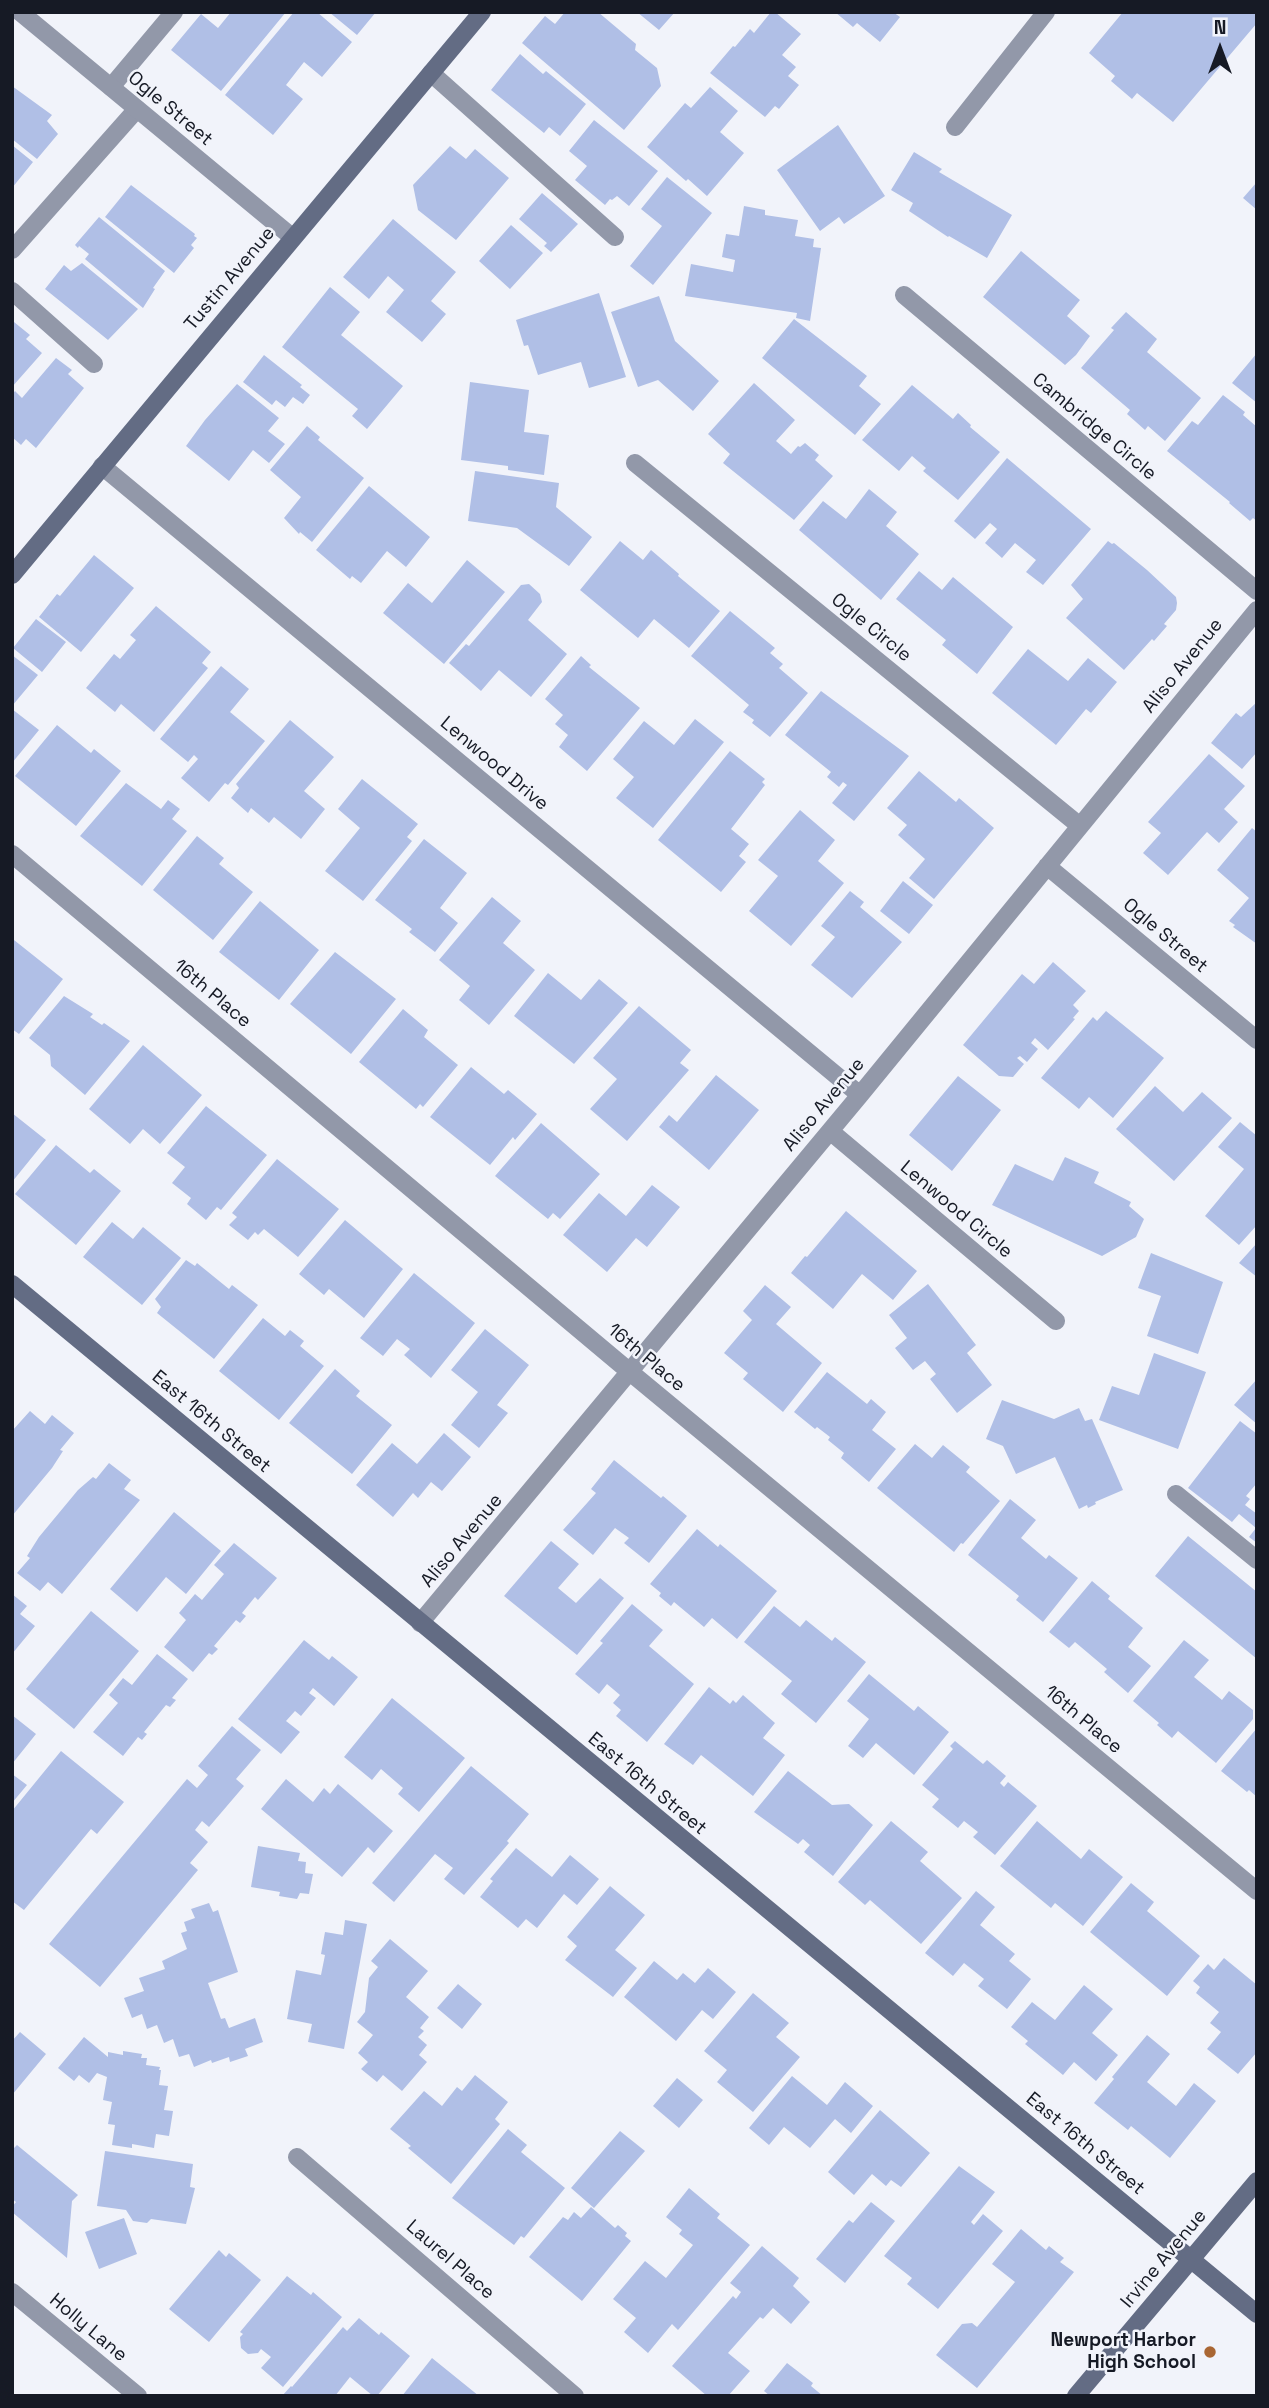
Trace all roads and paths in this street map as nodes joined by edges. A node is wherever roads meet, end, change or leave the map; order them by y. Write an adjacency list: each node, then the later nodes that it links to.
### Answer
1 (20, 12): 6 (street, Ogle Street)
2 (174, 12): 6 (street)
3 (482, 12): 5 (street, Tustin Avenue)
4 (1046, 12): 8 (street)
5 (431, 73): 9 (street, Tustin Avenue); 10 (street)
6 (111, 87): 7 (street, Ogle Street)
7 (137, 109): 9 (street, Ogle Street); 11 (street)
8 (955, 127)
9 (292, 237): 16 (street, Tustin Avenue)
10 (615, 237)
11 (12, 250)
12 (12, 291): 14 (street)
13 (904, 295): 18 (street, Cambridge Circle)
14 (94, 363)
15 (635, 463): 20 (street, Ogle Circle)
16 (102, 466): 17 (street, Tustin Avenue); 24 (street, Lenwood Drive)
17 (12, 575)
18 (1257, 591)
19 (1257, 610): 20 (street, Aliso Avenue)
20 (1080, 826): 22 (street, Aliso Avenue)
21 (12, 854): 28 (street, 16th Place)
22 (1047, 866): 23 (street, Ogle Street); 24 (street, Aliso Avenue)
23 (1257, 1040)
24 (860, 1095): 25 (street, Aliso Avenue)
25 (830, 1130): 27 (street, Lenwood Circle); 28 (street, Aliso Avenue)
26 (12, 1284): 31 (street, East 16th Street)
27 (1056, 1321)
28 (629, 1371): 31 (street, Aliso Avenue); 32 (street, 16th Place)
29 (1177, 1494): 30 (street)
30 (1257, 1560)
31 (420, 1623): 35 (street, East 16th Street)
32 (1257, 1891)
33 (297, 2157): 39 (street, Laurel Place)
34 (1257, 2181): 35 (street, Irvine Avenue)
35 (1191, 2260): 37 (street, East 16th Street); 40 (street, Irvine Avenue)
36 (12, 2292): 38 (street, Holly Lane)
37 (1257, 2314)
38 (138, 2396)
39 (575, 2396)
40 (1076, 2396)

